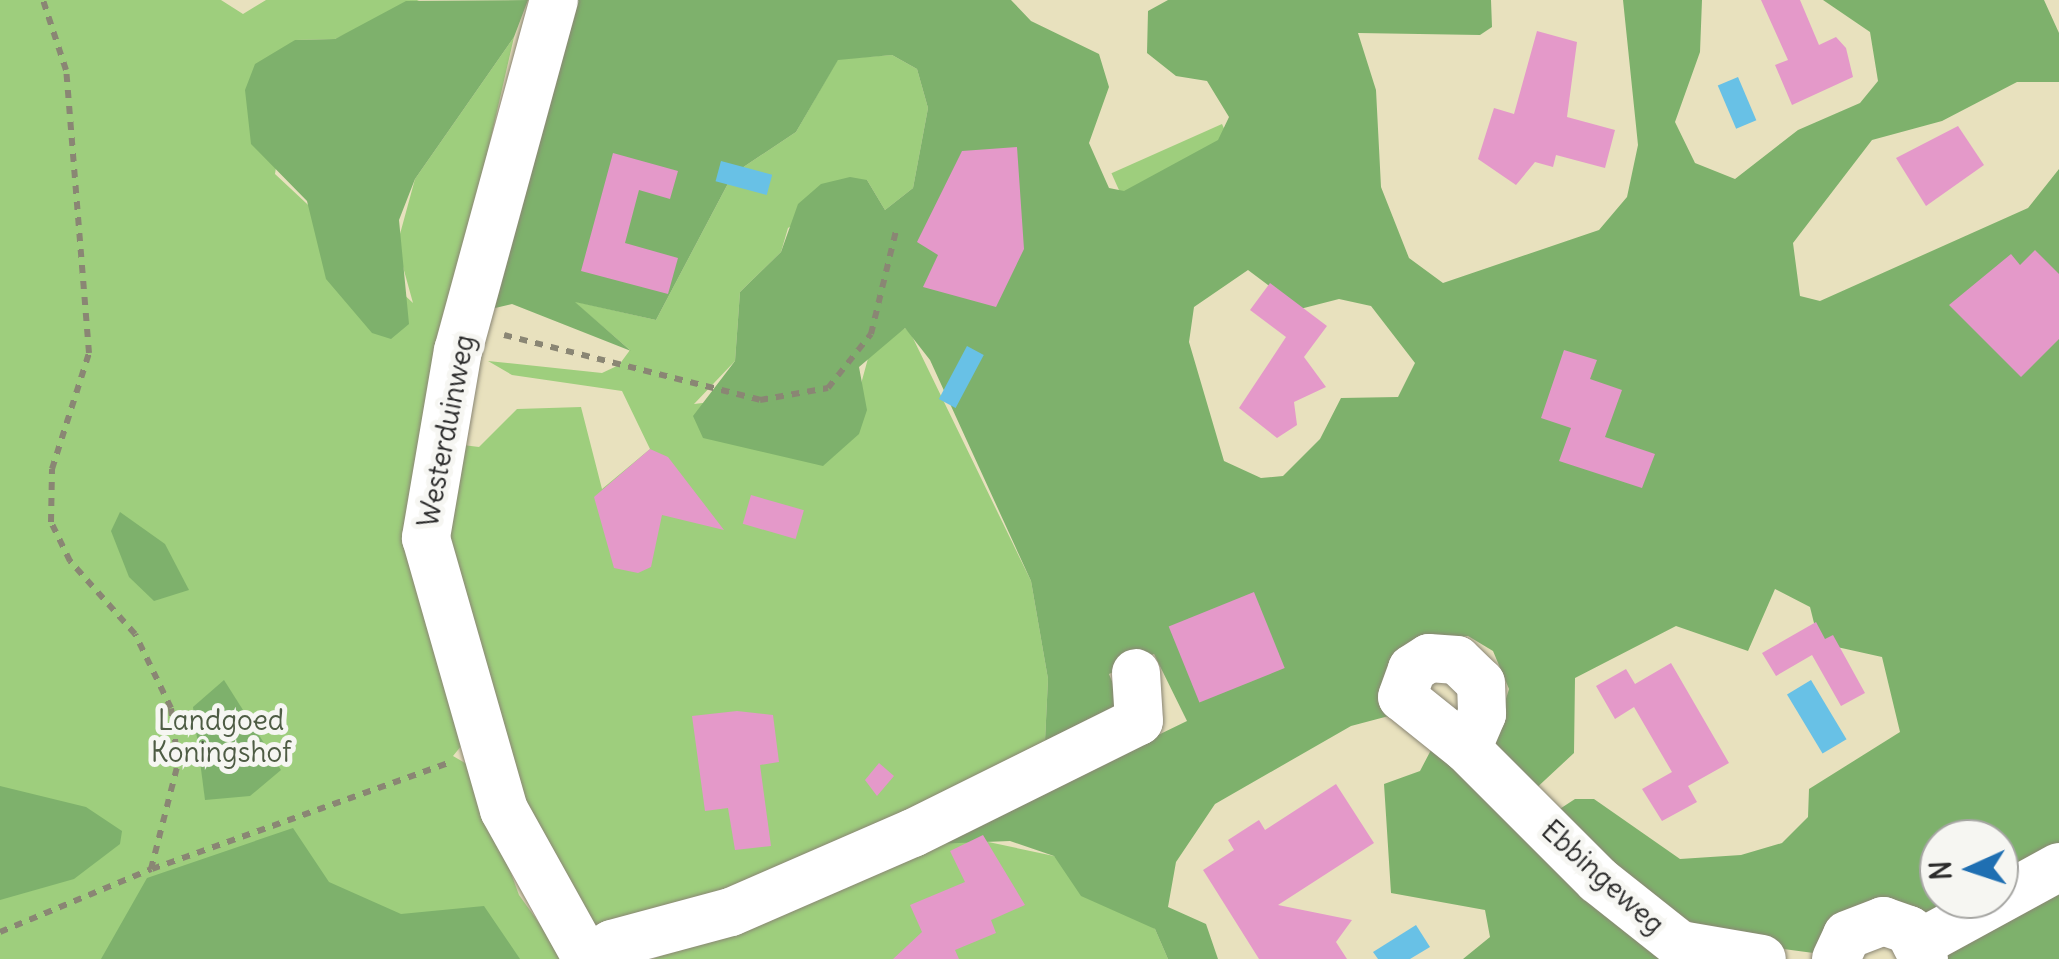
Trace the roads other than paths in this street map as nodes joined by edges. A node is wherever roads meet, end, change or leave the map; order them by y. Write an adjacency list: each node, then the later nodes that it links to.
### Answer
1 (554, 0): 6 (street, Westerduinweg)
2 (1136, 673): 6 (street)
3 (1467, 749): 7 (street, Ebbingeweg)
4 (2059, 866): 5 (street)
5 (1923, 951): 8 (street)
6 (588, 959)
7 (1762, 959)
8 (1836, 959)

